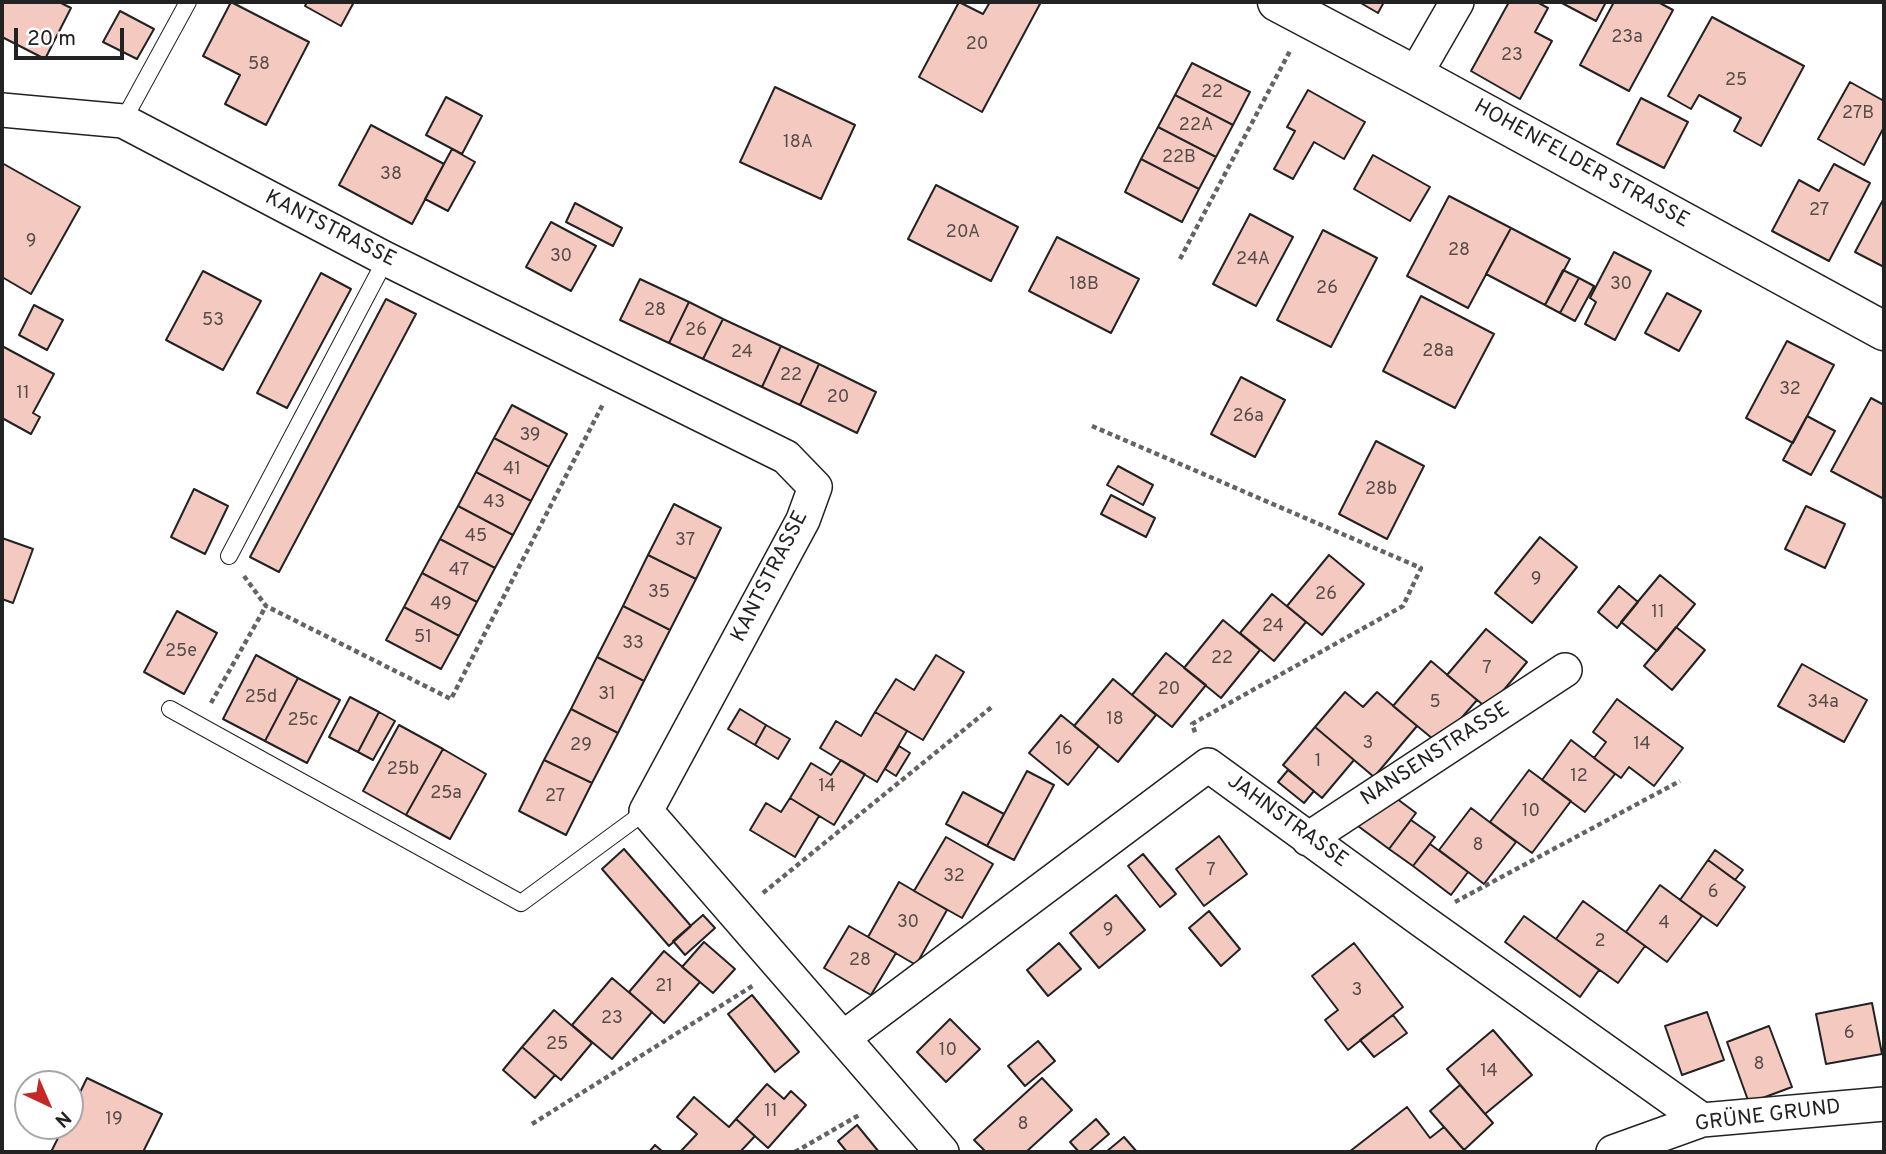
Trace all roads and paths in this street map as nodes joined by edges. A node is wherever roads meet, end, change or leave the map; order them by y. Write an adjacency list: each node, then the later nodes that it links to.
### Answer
1 (188, 2): 6 (lane)
2 (1457, 2): 4 (street)
3 (1292, 10): 4 (street, HOHENFELDER STRASSE); 8 (path)
4 (1415, 75): 9 (street, HOHENFELDER STRASSE)
5 (2, 110): 6 (street, KANTSTRASSE)
6 (123, 121): 7 (street, KANTSTRASSE)
7 (386, 259): 10 (street, KANTSTRASSE); 12 (lane)
8 (1180, 259)
9 (1884, 331)
10 (618, 374): 13 (path); 20 (street, KANTSTRASSE)
11 (1093, 426): 18 (path)
12 (229, 556): 13 (path)
13 (266, 606): 17 (path)
14 (1565, 670): 21 (street, NANSENSTRASSE)
15 (993, 706): 22 (path)
16 (170, 709): 17 (lane)
17 (198, 725): 20 (lane)
18 (1208, 765): 21 (street, JAHNSTRASSE); 25 (street, JAHNSTRASSE)
19 (1680, 781): 23 (path)
20 (646, 811): 22 (street)
21 (1308, 839): 23 (street, JAHNSTRASSE)
22 (736, 915): 24 (street)
23 (1421, 920): 28 (street, JAHNSTRASSE)
24 (782, 967): 25 (street); 29 (path)
25 (843, 1038): 26 (street)
26 (893, 1095): 30 (path); 31 (street)
27 (1884, 1104): 28 (street, GRÜNE GRUND)
28 (1702, 1120): 32 (street, GRÜNE GRUND)
29 (532, 1124)
30 (796, 1152)
31 (942, 1152)
32 (1614, 1152)

